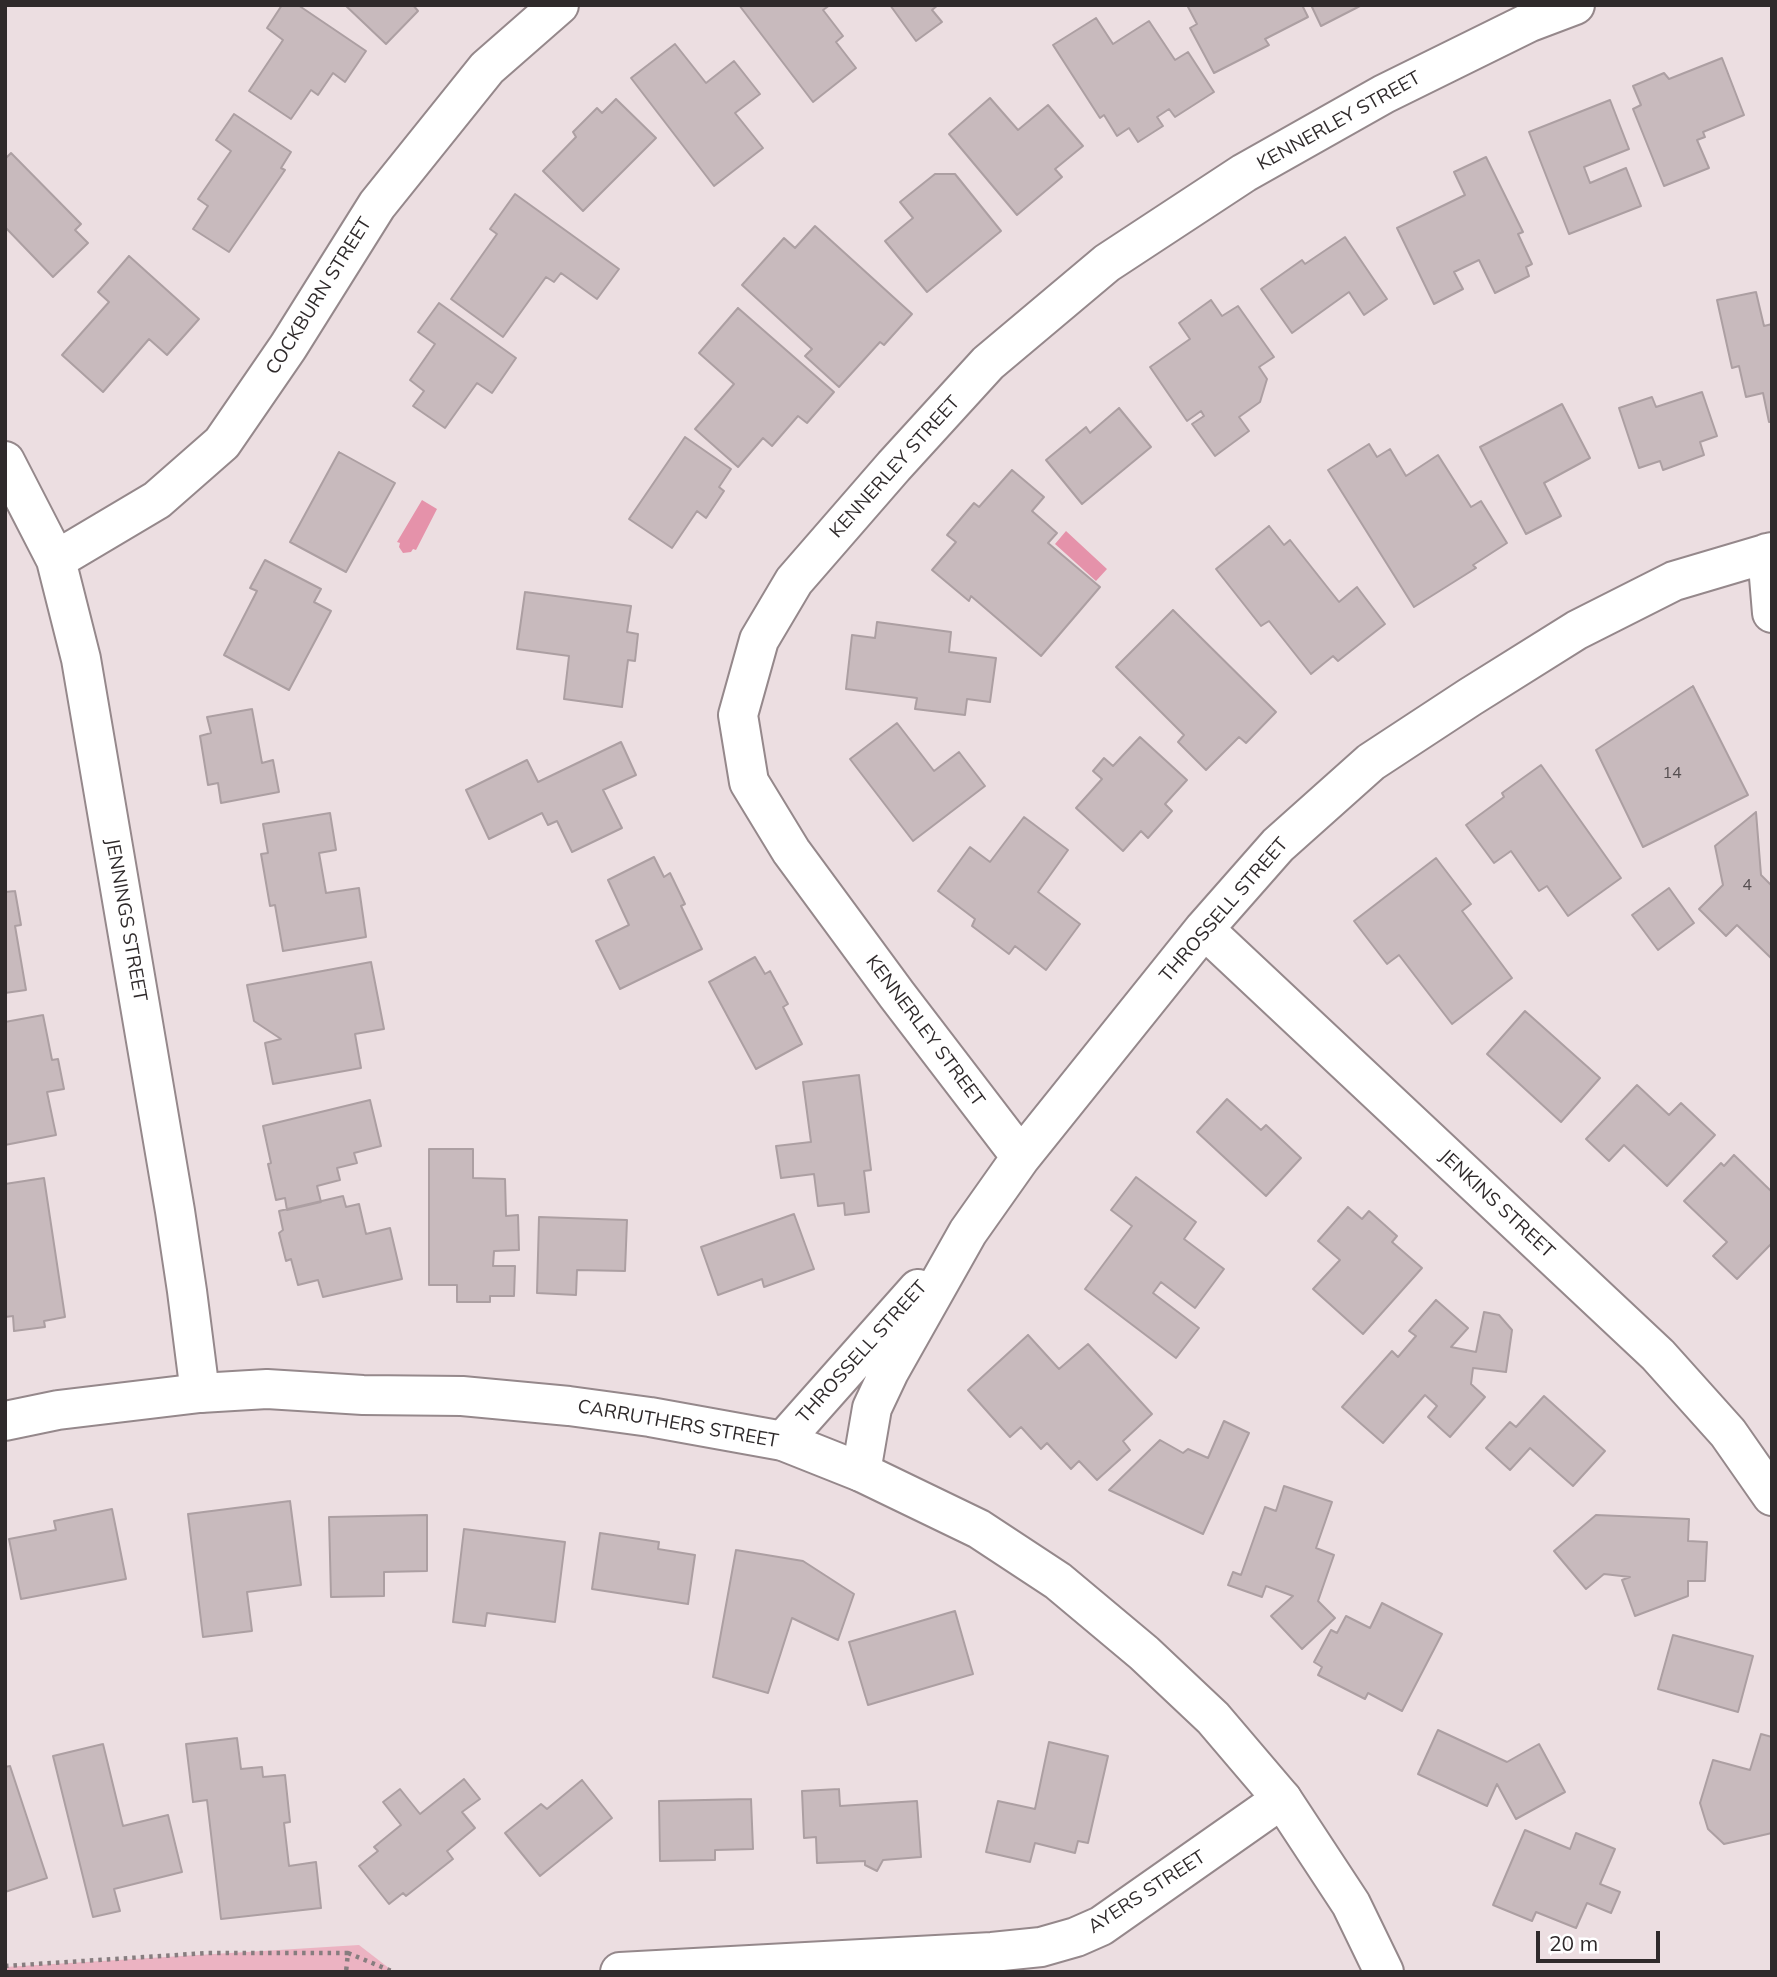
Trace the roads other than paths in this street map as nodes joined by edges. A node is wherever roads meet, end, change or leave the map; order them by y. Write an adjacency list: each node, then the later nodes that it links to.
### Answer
1 (559, 5): 5 (street, COCKBURN STREET)
2 (1576, 5): 8 (street, KENNERLEY STREET)
3 (5, 461): 5 (street, JENNINGS STREET)
4 (1769, 553): 6 (street); 7 (street, THROSSELL STREET)
5 (56, 560): 10 (street, JENNINGS STREET)
6 (1772, 614)
7 (1204, 929): 8 (street, THROSSELL STREET); 14 (street, JENKINS STREET)
8 (1021, 1157): 9 (street, THROSSELL STREET)
9 (968, 1233): 12 (street, THROSSELL STREET); 13 (street, THROSSELL STREET)
10 (200, 1393): 11 (street, CARRUTHERS STREET); 12 (street, CARRUTHERS STREET)
11 (5, 1421)
12 (783, 1441): 13 (street, CARRUTHERS STREET)
13 (861, 1472): 15 (street, CARRUTHERS STREET)
14 (1772, 1496)
15 (1282, 1799): 16 (street, AYERS STREET); 17 (street, CARRUTHERS STREET)
16 (620, 1972)
17 (1384, 1972)

